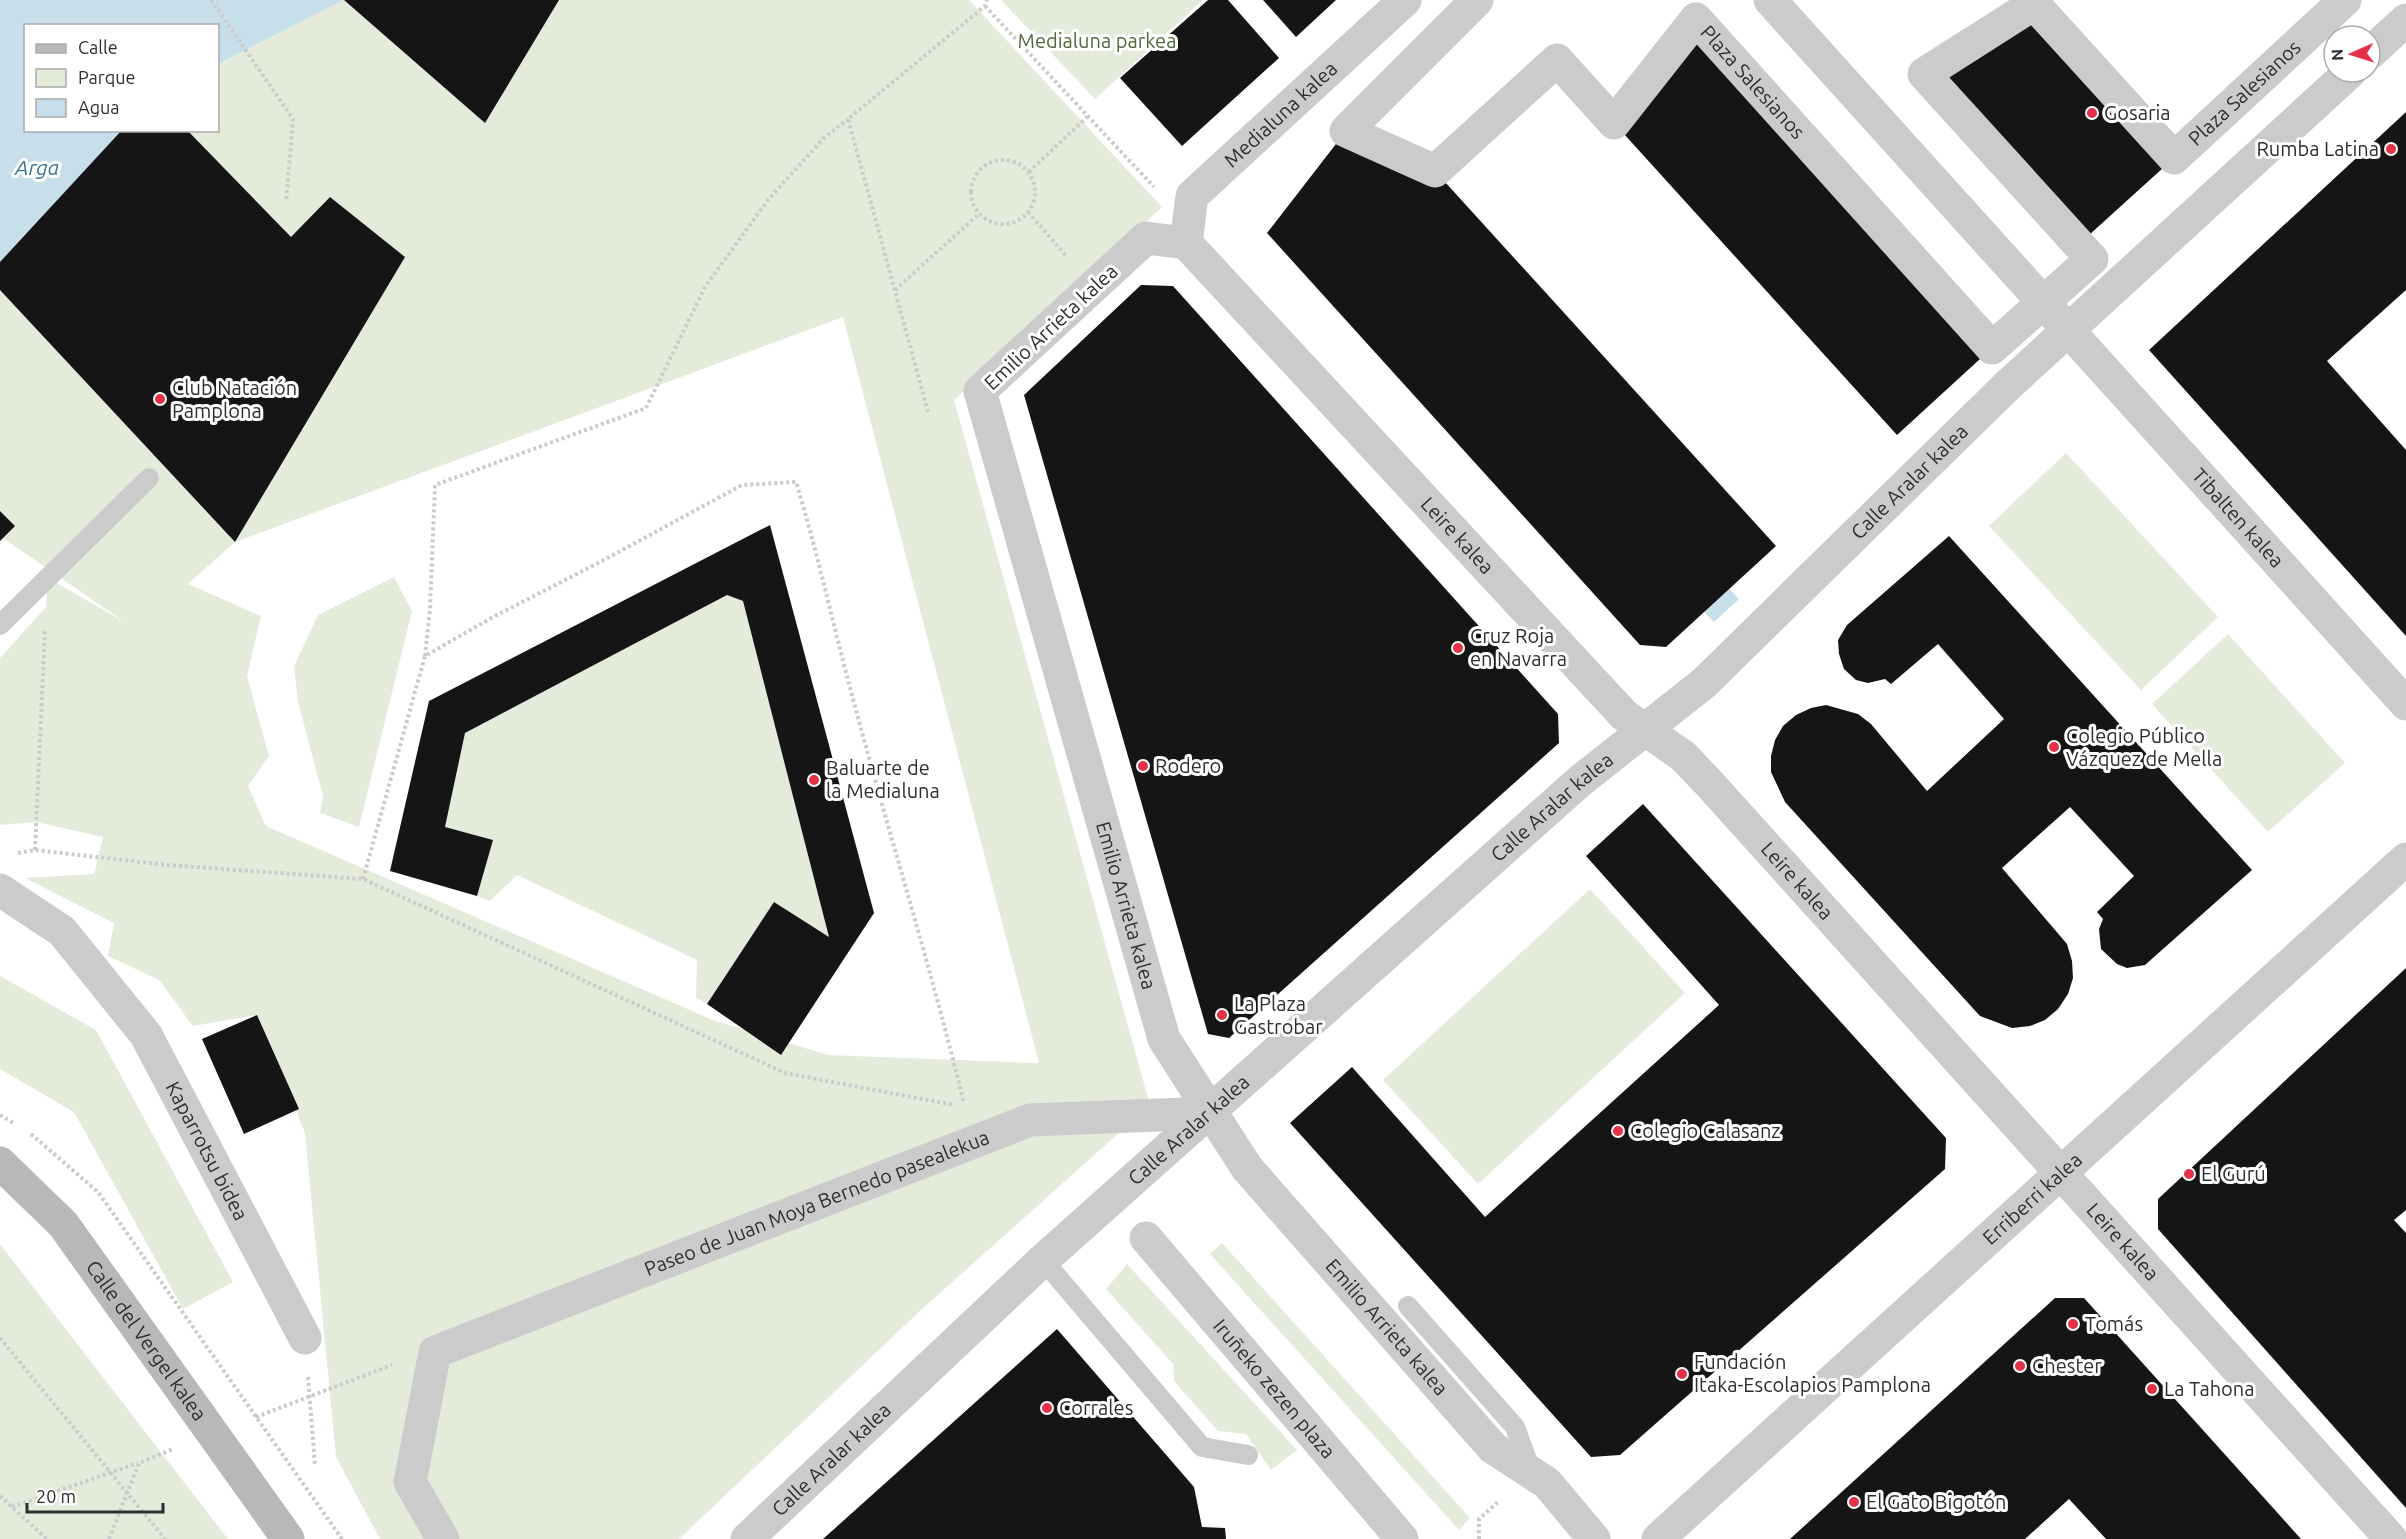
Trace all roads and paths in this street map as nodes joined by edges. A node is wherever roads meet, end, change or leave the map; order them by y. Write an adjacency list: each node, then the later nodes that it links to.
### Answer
1 (211, 0): 15 (path)
2 (987, 0): 7 (path)
3 (1405, 0): 18 (street, Medialuna kalea)
4 (1477, 0): 21 (street, Plaza Salesianos)
5 (1770, 0): 21 (street)
6 (2346, 0): 21 (street, Plaza Salesianos)
7 (985, 6): 11 (path); 12 (path)
8 (2406, 20): 9 (street)
9 (2382, 42)
10 (2336, 84): 22 (street, Calle Aralar kalea)
11 (1088, 116): 13 (path); 14 (path)
12 (848, 119): 20 (path); 27 (path)
13 (1029, 172): 16 (path); 17 (path)
14 (1156, 188)
15 (286, 202)
16 (1028, 213): 17 (path); 19 (path)
17 (979, 214): 20 (path)
18 (1186, 243): 29 (street, Leire kalea); 35 (street, Emilio Arrieta kalea)
19 (1073, 264)
20 (894, 290): 23 (path)
21 (2042, 302): 22 (street)
22 (2068, 330): 28 (street, Tibalten kalea); 29 (street, Calle Aralar kalea)
23 (928, 412)
24 (149, 478): 25 (lane)
25 (48, 578): 26 (lane); 30 (path)
26 (0, 625)
27 (425, 656): 33 (path); 33 (path)
28 (2406, 705)
29 (1645, 729): 35 (street, Calle Aralar kalea); 37 (street, Leire kalea)
30 (35, 850): 31 (path); 33 (path)
31 (12, 854)
32 (2406, 859): 37 (street, Erriberri kalea)
33 (363, 879)
34 (0, 890): 42 (street, Kaparrotsu bidea)
35 (1210, 1113): 39 (street, Calle Aralar kalea); 46 (street, Emilio Arrieta kalea); 53 (street, Paseo de Juan Moya Bernedo pasealekua)
36 (0, 1163): 50 (main road, Calle del Vergel kalea)
37 (2061, 1173): 58 (street, Erriberri kalea); 59 (street, Leire kalea)
38 (1146, 1238): 55 (street, Iruñeko zezen plaza)
39 (1043, 1260): 43 (lane); 54 (street, Calle Aralar kalea)
40 (1408, 1306): 46 (lane)
41 (0, 1338): 52 (path)
42 (305, 1338): 45 (path)
43 (1248, 1455)
44 (139, 1462): 49 (path)
45 (315, 1466)
46 (1532, 1473): 57 (street, Emilio Arrieta kalea)
47 (0, 1496): 49 (path)
48 (1499, 1501): 56 (path)
49 (12, 1507): 51 (path)
50 (284, 1534)
51 (47, 1539)
52 (165, 1539)
53 (443, 1539)
54 (747, 1539)
55 (1402, 1539)
56 (1479, 1539)
57 (1594, 1539)
58 (1658, 1539)
59 (2391, 1539)

